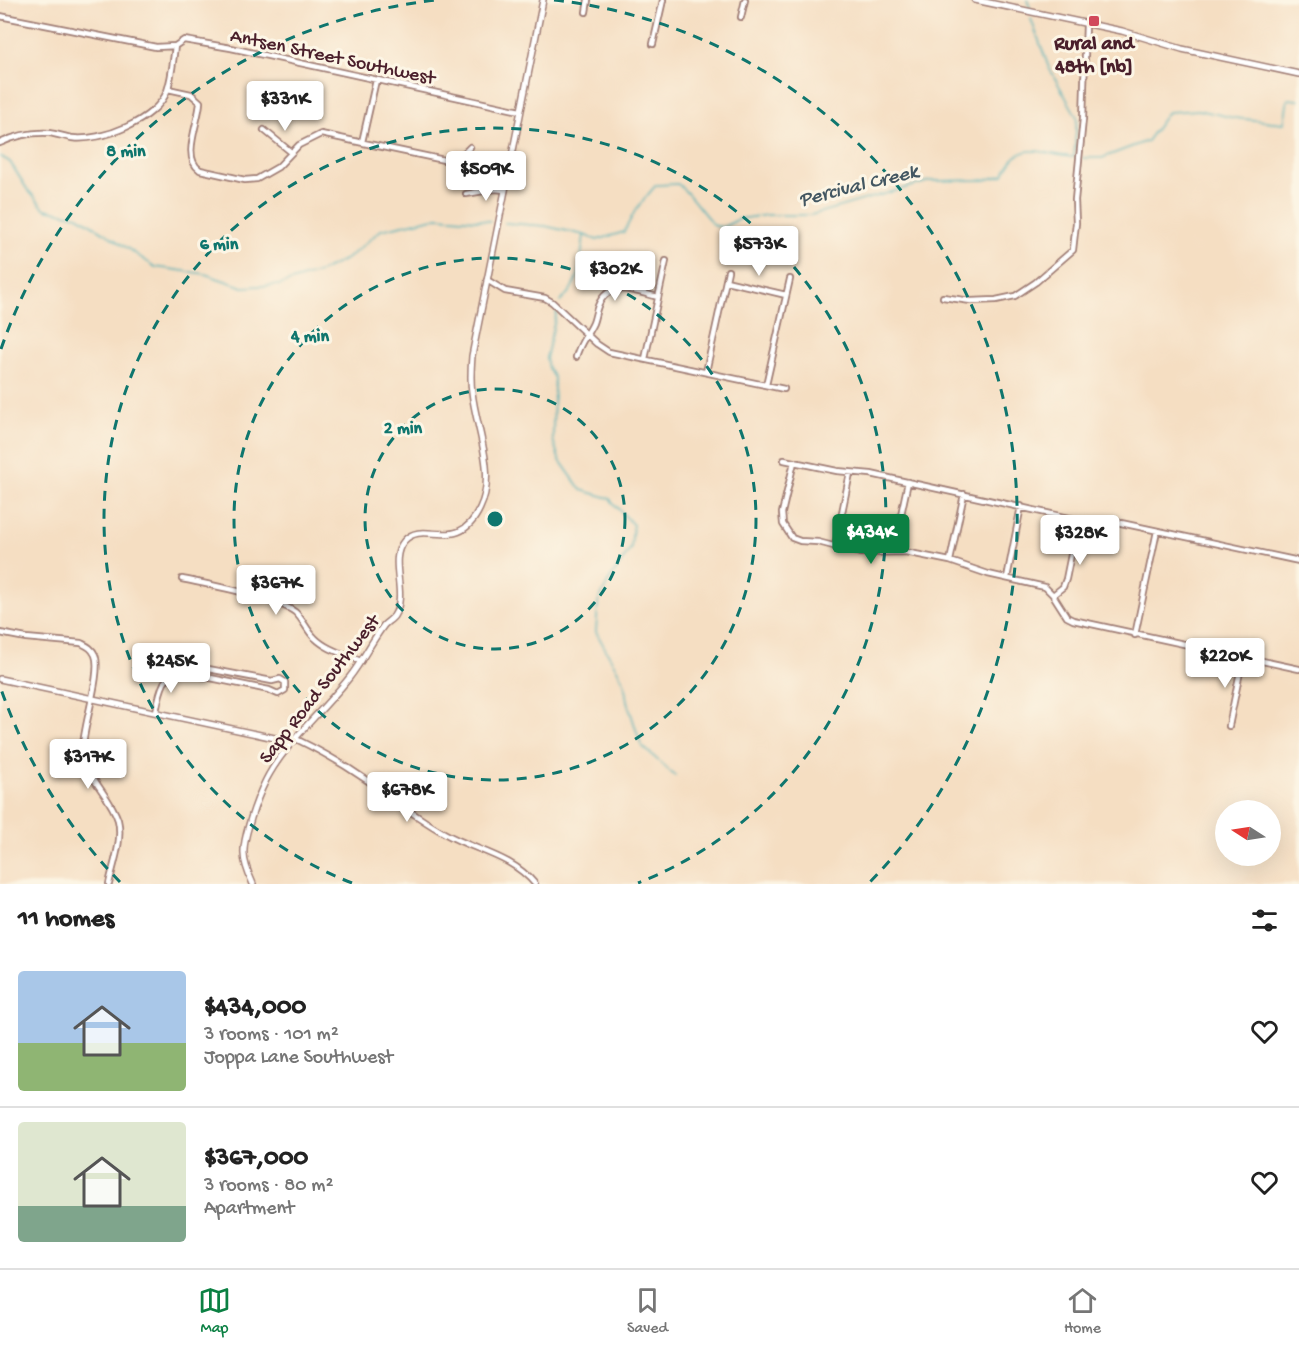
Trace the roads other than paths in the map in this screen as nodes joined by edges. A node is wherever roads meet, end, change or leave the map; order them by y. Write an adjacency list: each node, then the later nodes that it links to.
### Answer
1 (543, 0): 15 (street, Sapp Road Southwest)
2 (588, 0): 6 (street)
3 (663, 0): 10 (street)
4 (745, 0): 8 (street)
5 (975, 0): 9 (street)
6 (586, 12)
7 (0, 16): 11 (street, Antsen Street Southwest)
8 (741, 17)
9 (1086, 24): 12 (street); 30 (street)
10 (653, 44)
11 (175, 46): 13 (street, Antsen Street Southwest); 14 (street)
12 (1299, 74)
13 (376, 80): 15 (street, Antsen Street Southwest); 17 (street)
14 (168, 89): 18 (street); 20 (street)
15 (520, 111): 21 (street, Sapp Road Southwest)
16 (264, 130): 20 (street)
17 (362, 142): 19 (street); 20 (street)
18 (0, 143)
19 (470, 147)
20 (291, 152)
21 (505, 190): 22 (street); 26 (street, Sapp Road Southwest)
22 (466, 194)
23 (666, 261): 29 (street)
24 (728, 271): 27 (street)
25 (790, 279): 28 (street)
26 (487, 280): 31 (street); 55 (street, Sapp Road Southwest)
27 (726, 281): 28 (street); 34 (street)
28 (786, 294): 35 (street)
29 (658, 297): 31 (street); 33 (street)
30 (943, 297)
31 (587, 333): 32 (street); 33 (street)
32 (576, 357)
33 (645, 359): 34 (street)
34 (706, 372): 35 (street)
35 (766, 385): 36 (street)
36 (784, 389)
37 (784, 460): 38 (street)
38 (794, 462): 39 (street); 45 (street)
39 (850, 473): 40 (street); 45 (street)
40 (908, 482): 41 (street); 46 (street)
41 (964, 494): 42 (street); 47 (street)
42 (1021, 506): 43 (street); 49 (street)
43 (1078, 520): 44 (street); 51 (street)
44 (1157, 531): 48 (street); 53 (street)
45 (835, 547): 46 (street)
46 (893, 552): 47 (street)
47 (950, 561): 49 (street)
48 (1299, 561)
49 (1006, 578): 51 (street)
50 (182, 579): 55 (street)
51 (1053, 595): 53 (street)
52 (0, 633): 59 (street)
53 (1135, 635): 54 (street)
54 (1243, 657): 57 (street); 61 (street)
55 (361, 661): 62 (street, Sapp Road Southwest)
56 (179, 668): 56 (street); 60 (street)
57 (1299, 669)
58 (0, 680): 59 (street)
59 (90, 699): 60 (street); 63 (street)
60 (156, 712): 62 (street)
61 (1229, 726)
62 (296, 739): 64 (street, Sapp Road Southwest); 65 (street)
63 (109, 884)
64 (253, 884)
65 (535, 884)

